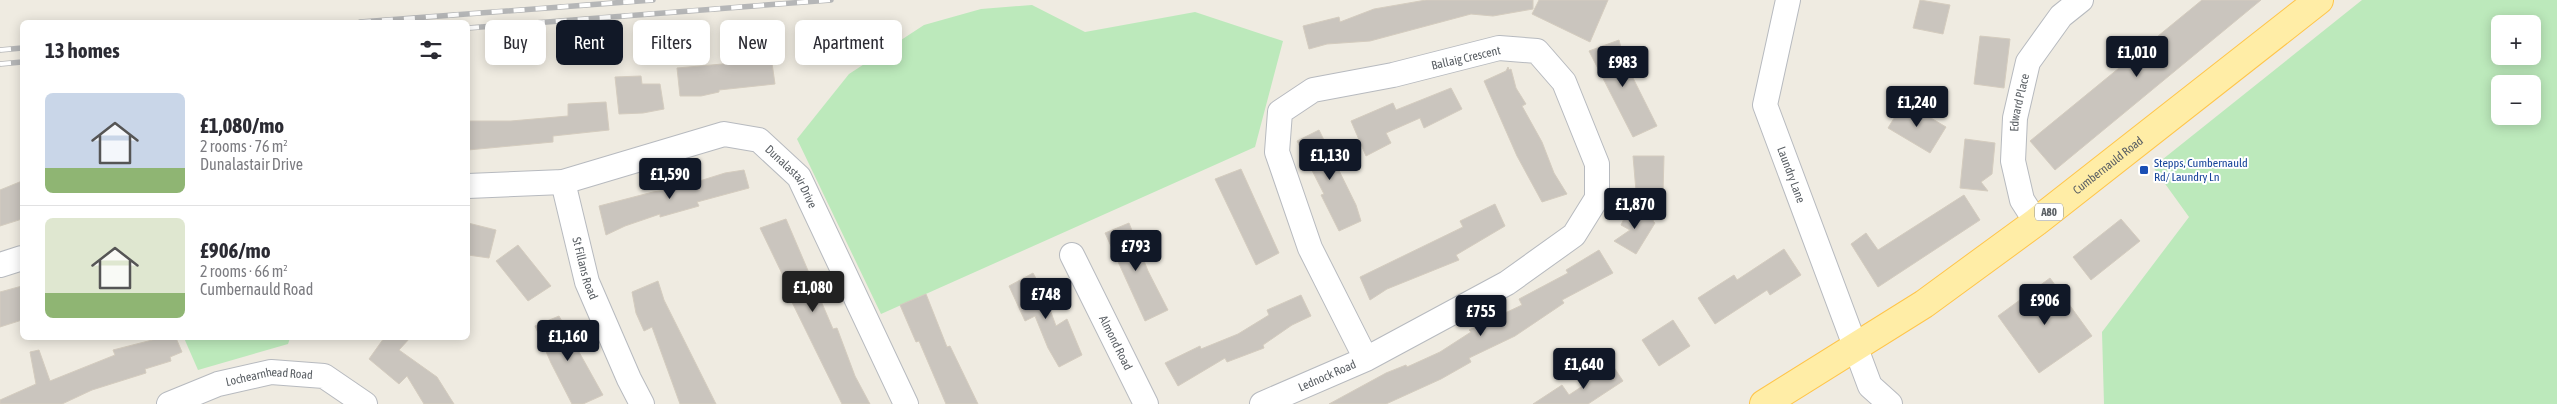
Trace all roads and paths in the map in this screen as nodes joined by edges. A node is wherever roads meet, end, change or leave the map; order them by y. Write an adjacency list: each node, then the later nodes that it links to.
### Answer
1 (1788, 0): 10 (street, Laundry Lane)
2 (2081, 0): 6 (street, Edward Place)
3 (2320, 0): 6 (main road, Cumbernauld Road / A80)
4 (563, 182): 5 (street, Dunalastair Drive); 14 (street, St Fillans Road); 15 (street, Dunalastair Drive)
5 (470, 186)
6 (2036, 222): 10 (main road, Cumbernauld Road / A80)
7 (1072, 255): 16 (street, Almond Road)
8 (20, 259): 9 (street)
9 (0, 265)
10 (1856, 346): 18 (main road, Cumbernauld Road / A80); 19 (street, Laundry Lane)
11 (1366, 359): 11 (street, Ballaig Crescent); 17 (street, Lednock Road)
12 (170, 404): 13 (street, Lochearnhead Road)
13 (365, 404)
14 (642, 404)
15 (906, 404)
16 (1146, 404)
17 (1262, 404)
18 (1764, 404)
19 (1890, 404)

